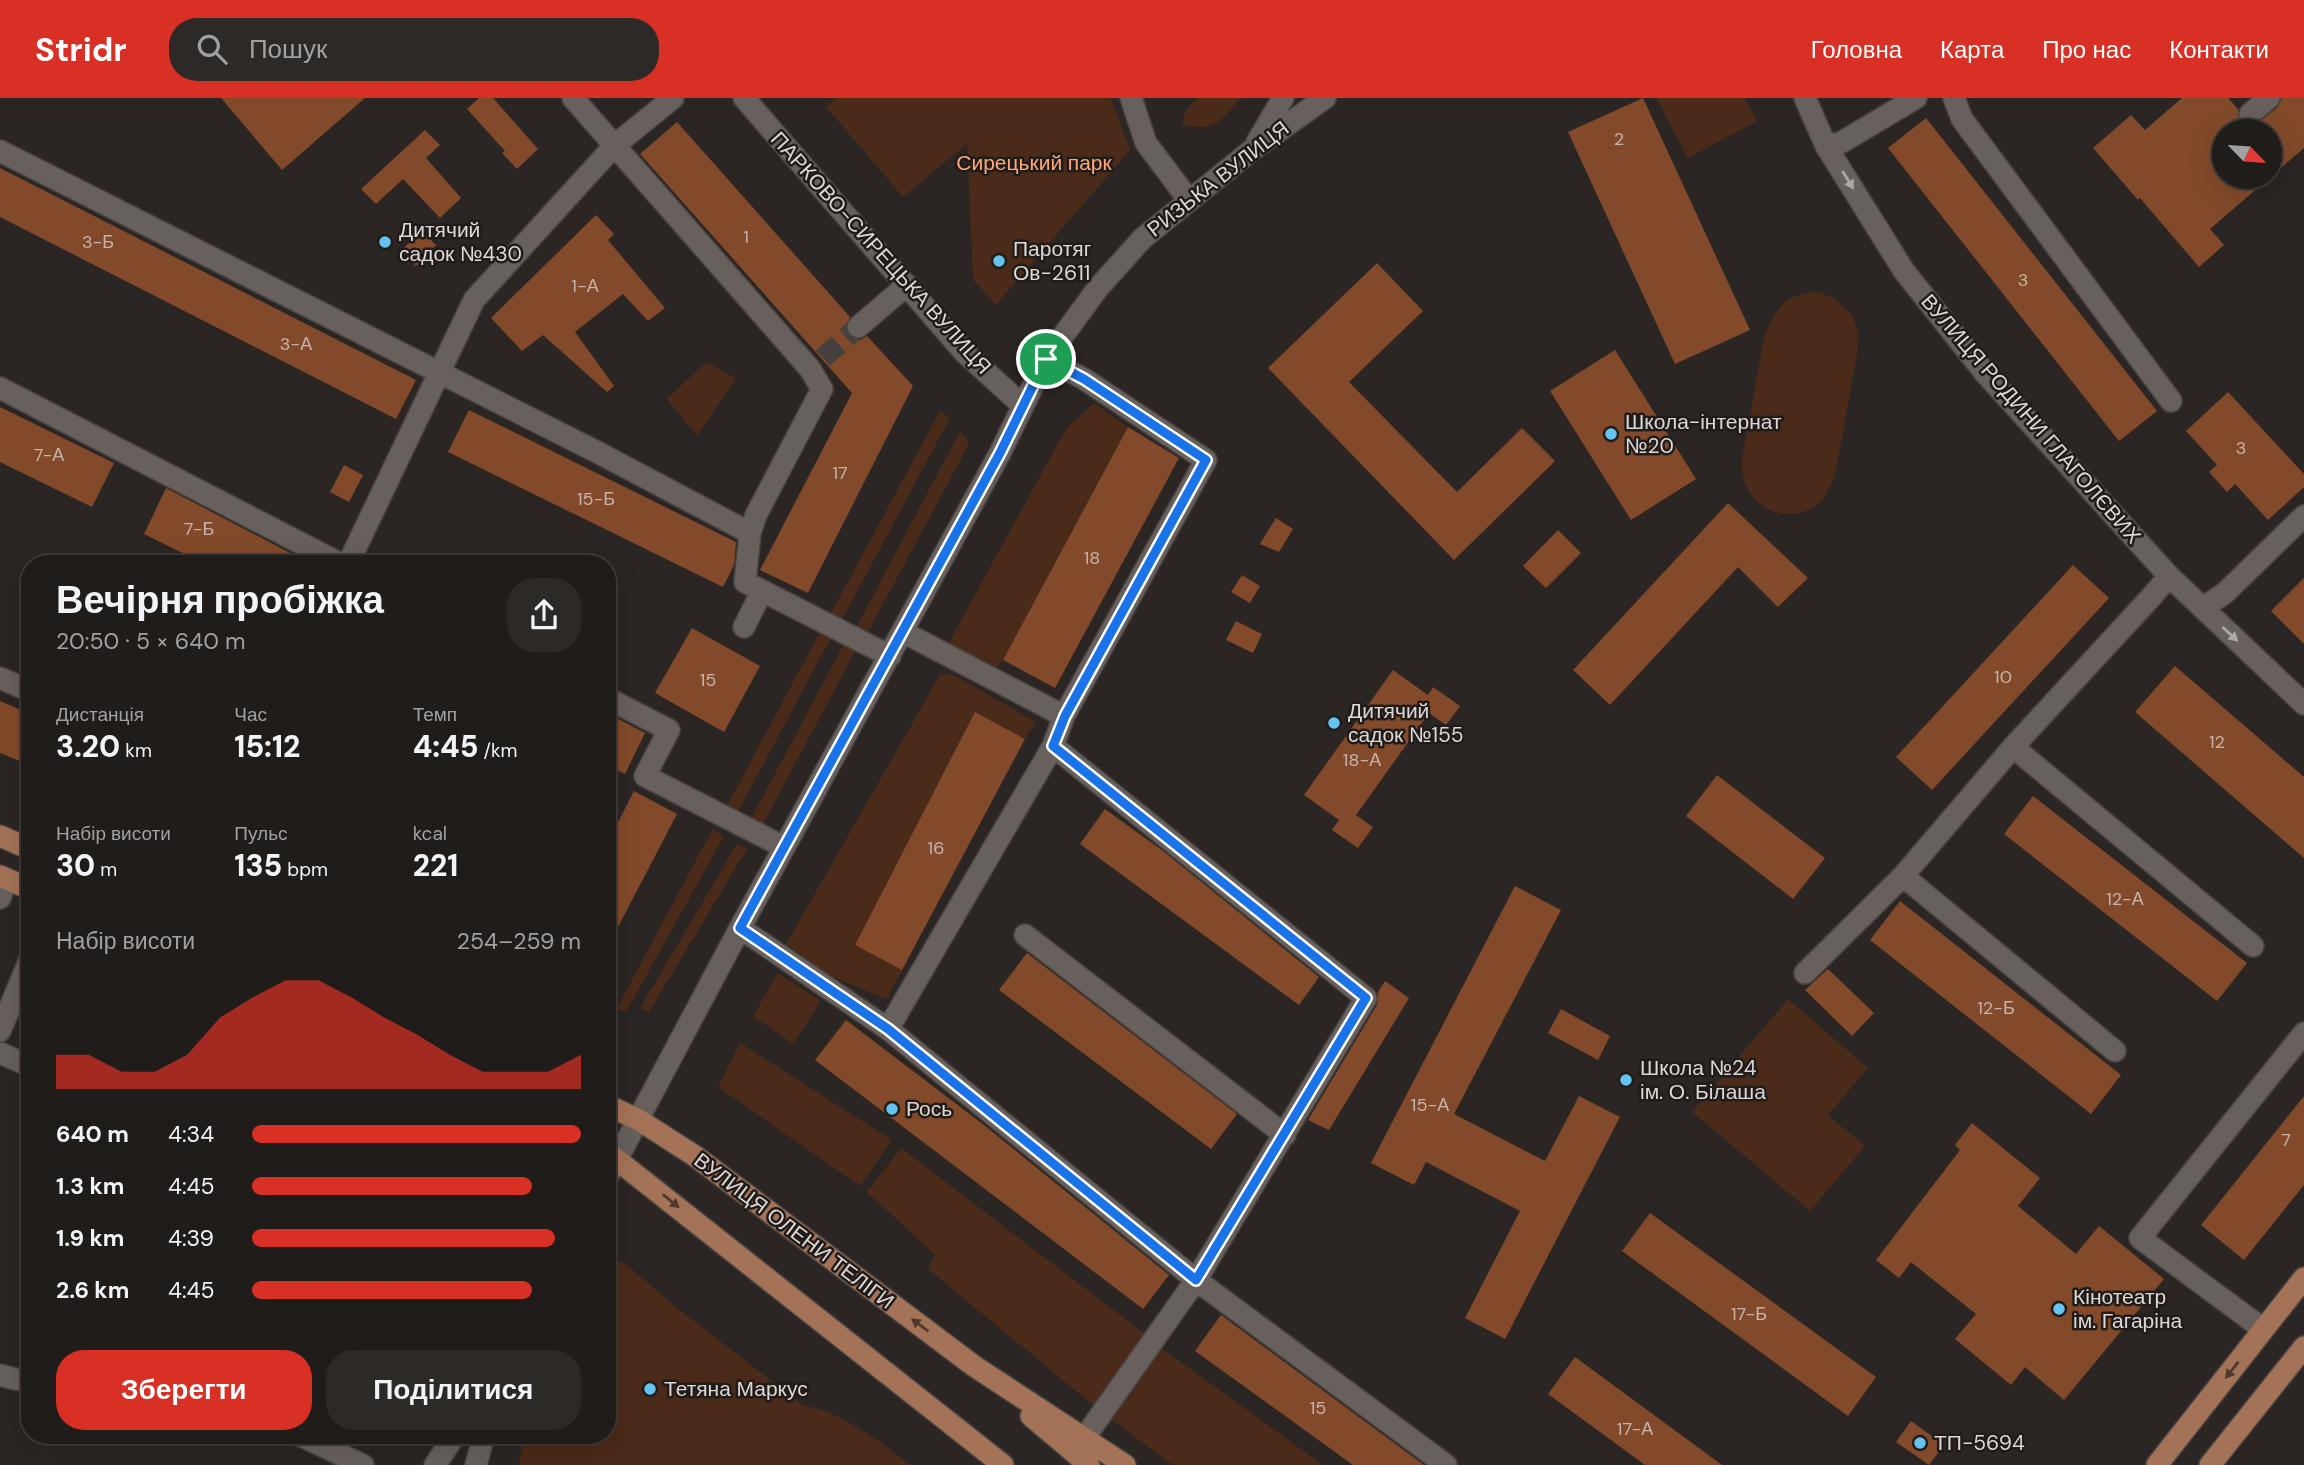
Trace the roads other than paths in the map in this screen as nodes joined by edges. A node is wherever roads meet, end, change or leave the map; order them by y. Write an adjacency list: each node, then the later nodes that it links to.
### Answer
1 (573, 98): 12 (street)
2 (673, 98): 12 (street)
3 (744, 98): 17 (street, ПАРКОВО-СИРЕЦЬКА ВУЛИЦЯ)
4 (1131, 98): 16 (street)
5 (1283, 98): 14 (street)
6 (1325, 98): 14 (street, РИЗЬКА ВУЛИЦЯ)
7 (1805, 98): 13 (street, ВУЛИЦЯ РОДИНИ ГЛАГОЛЄВИХ)
8 (1916, 98): 13 (street)
9 (1954, 98): 22 (street)
10 (2269, 98): 11 (street)
11 (2250, 114)
12 (615, 145): 20 (street); 25 (street)
13 (1826, 146): 28 (street, ВУЛИЦЯ РОДИНИ ГЛАГОЛЄВИХ, one-way to 28)
14 (1252, 150): 16 (street, РИЗЬКА ВУЛИЦЯ)
15 (0, 151): 20 (street)
16 (1188, 199): 19 (street, РИЗЬКА ВУЛИЦЯ)
17 (907, 285): 18 (street); 23 (street, ПАРКОВО-СИРЕЦЬКА ВУЛИЦЯ)
18 (858, 327)
19 (1046, 359): 23 (street, РИЗЬКА ВУЛИЦЯ); 38 (street)
20 (439, 374): 25 (street); 27 (street)
21 (0, 388): 26 (street)
22 (2171, 401)
23 (1022, 405): 32 (street, РИЗЬКА ВУЛИЦЯ)
24 (2304, 516): 30 (street)
25 (750, 533): 29 (street)
26 (324, 555)
27 (352, 555)
28 (2169, 576): 30 (street, ВУЛИЦЯ РОДИНИ ГЛАГОЛЄВИХ); 40 (street)
29 (762, 591): 31 (street); 33 (street)
30 (2203, 608): 37 (street, ВУЛИЦЯ РОДИНИ ГЛАГОЛЄВИХ, one-way to 37)
31 (744, 626)
32 (902, 632): 33 (street, РИЗЬКА ВУЛИЦЯ); 38 (street)
33 (890, 656): 43 (street, РИЗЬКА ВУЛИЦЯ)
34 (0, 678): 35 (street)
35 (21, 687)
36 (616, 703): 43 (street)
37 (2304, 704)
38 (1065, 716): 39 (street)
39 (1053, 746): 52 (street); 60 (street)
40 (2013, 747): 44 (street); 49 (street)
41 (0, 835): 42 (main road)
42 (21, 845)
43 (784, 848): 47 (street, РИЗЬКА ВУЛИЦЯ)
44 (1903, 876): 50 (street); 55 (street)
45 (2, 884): 46 (main road)
46 (21, 887)
47 (740, 928): 52 (street); 59 (street, РИЗЬКА ВУЛИЦЯ)
48 (1025, 935): 60 (street)
49 (2253, 946)
50 (1805, 973)
51 (21, 981): 53 (street)
52 (888, 1029): 64 (street)
53 (0, 1031)
54 (2304, 1033): 65 (street)
55 (2115, 1051)
56 (0, 1053): 57 (street)
57 (21, 1062)
58 (616, 1109): 59 (main road, ВУЛИЦЯ ОЛЕНИ ТЕЛІГИ)
59 (639, 1119): 61 (street, РИЗЬКА ВУЛИЦЯ); 67 (main road, ВУЛИЦЯ ОЛЕНИ ТЕЛІГИ, one-way to 59)
60 (1284, 1135): 64 (street)
61 (616, 1151)
62 (616, 1157): 70 (main road, one-way to 70)
63 (2304, 1278): 65 (main road)
64 (1196, 1280): 71 (street); 82 (street)
65 (2263, 1329): 83 (main road, one-way to 83)
66 (2304, 1347): 84 (main road)
67 (974, 1366): 71 (main road, ВУЛИЦЯ ОЛЕНИ ТЕЛІГИ); 80 (main road, ВУЛИЦЯ ОЛЕНИ ТЕЛІГИ)
68 (0, 1375): 69 (street)
69 (21, 1379)
70 (938, 1415): 78 (main road); 79 (main road)
71 (1085, 1437): 81 (main road, ВУЛИЦЯ ОЛЕНИ ТЕЛІГИ)
72 (318, 1444): 75 (street)
73 (448, 1444): 76 (street)
74 (482, 1444): 77 (street)
75 (363, 1465)
76 (435, 1465)
77 (476, 1465)
78 (991, 1465)
79 (1003, 1465)
80 (1089, 1465)
81 (1125, 1465)
82 (1446, 1465)
83 (2157, 1465)
84 (2210, 1465)

